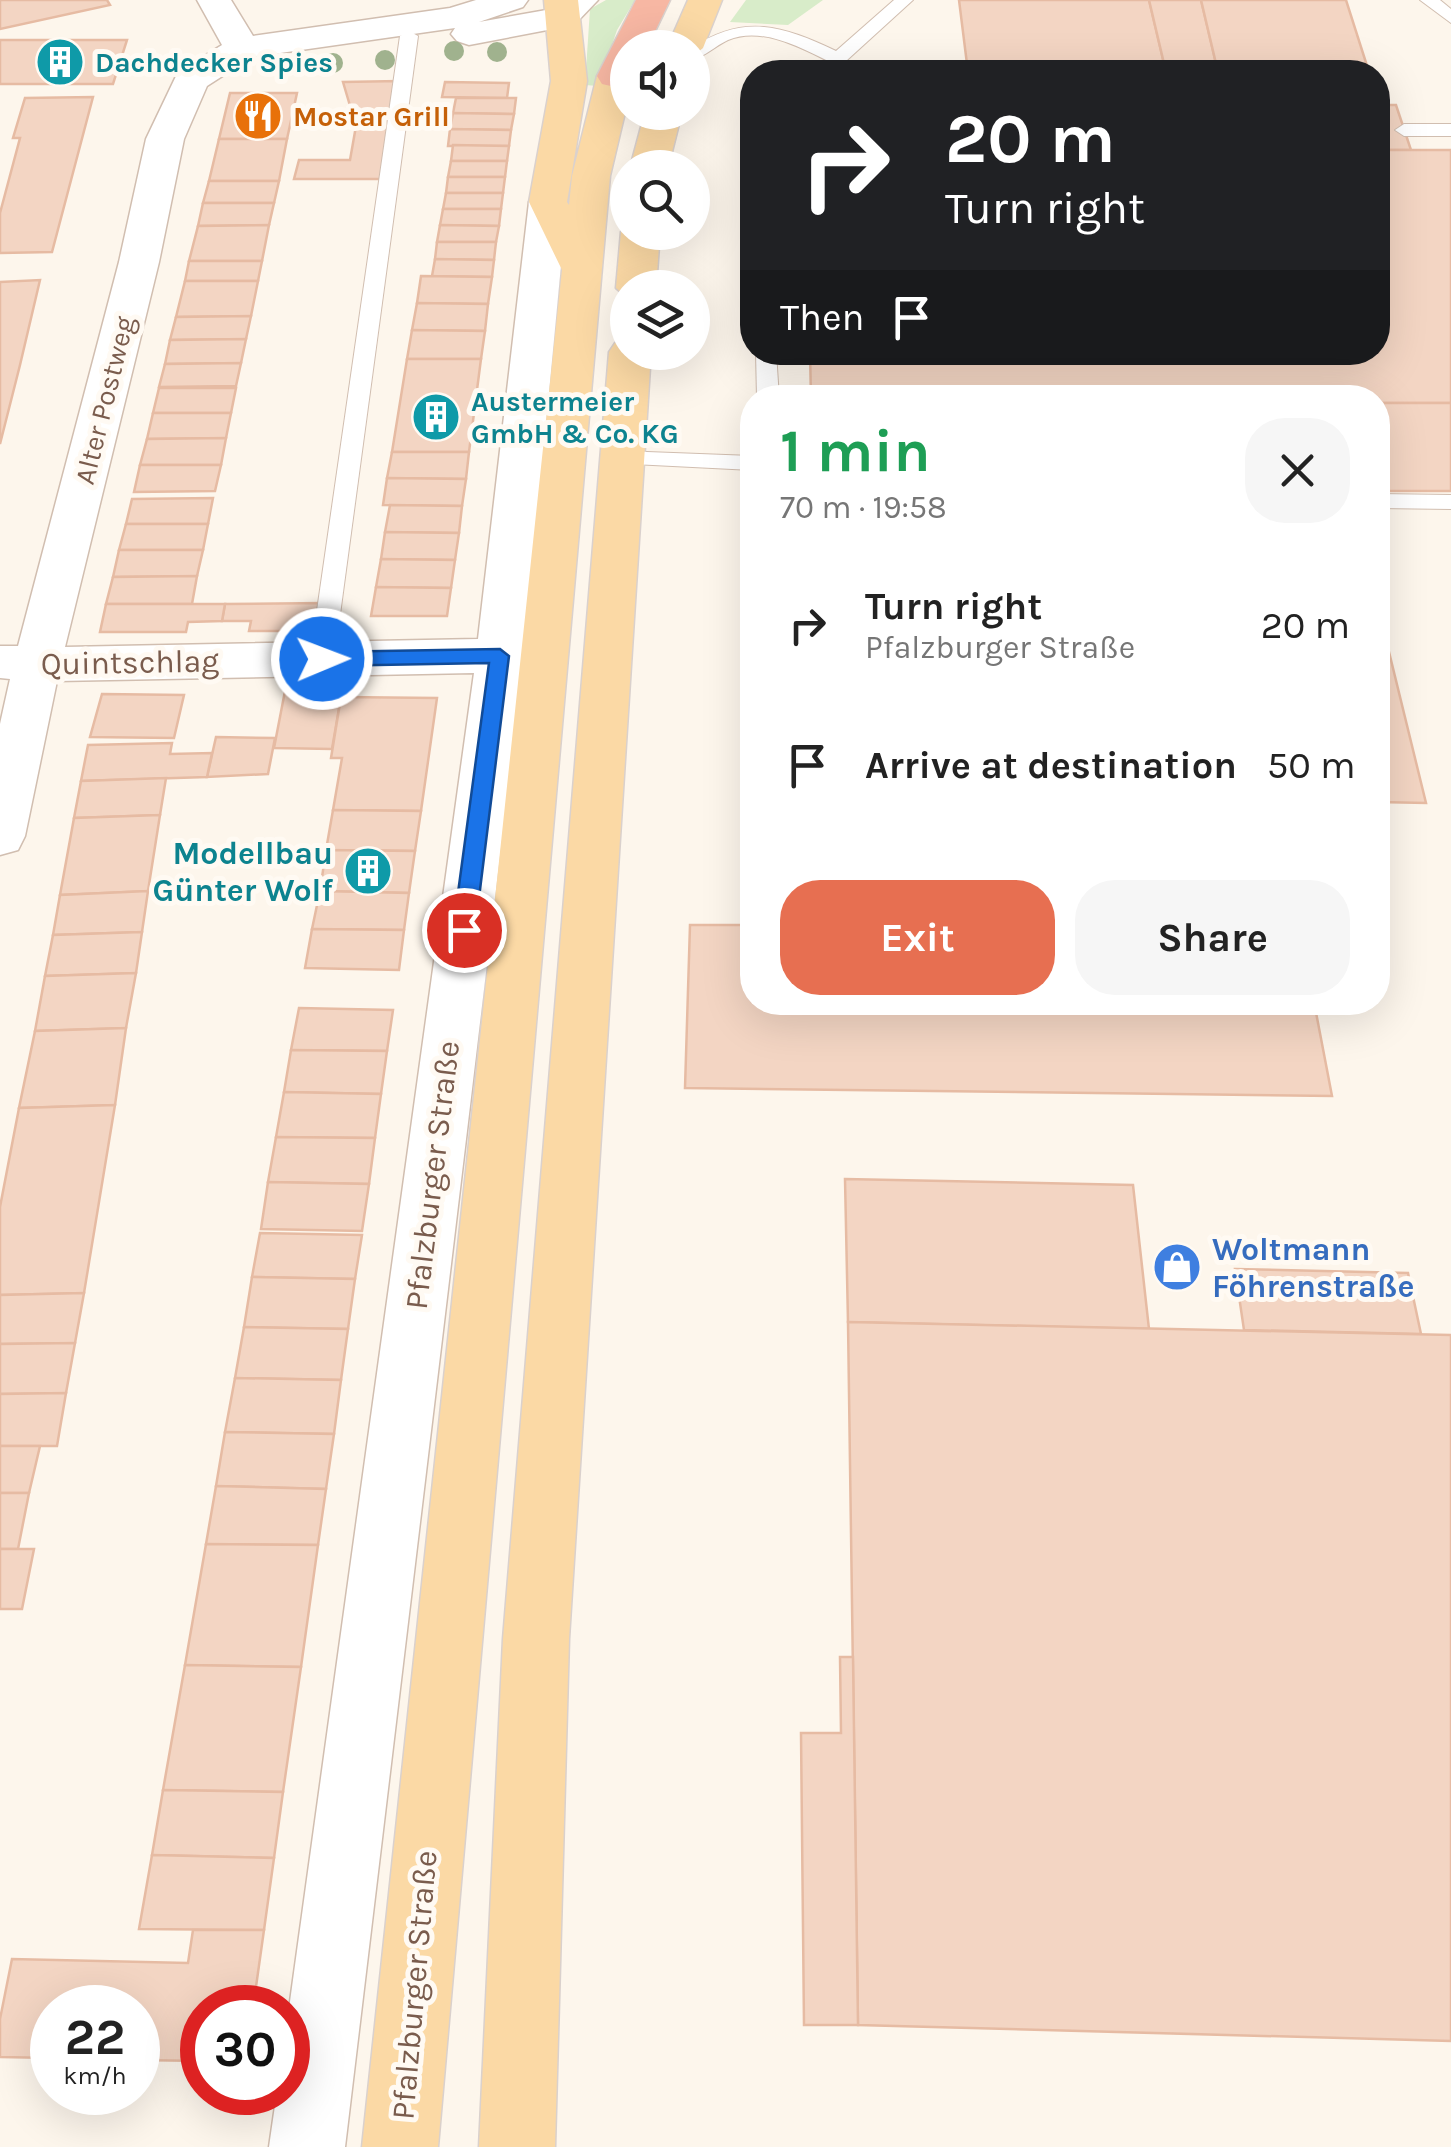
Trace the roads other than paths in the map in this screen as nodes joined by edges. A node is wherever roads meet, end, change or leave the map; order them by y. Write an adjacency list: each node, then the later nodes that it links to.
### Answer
1 (214, 0): 14 (street)
2 (510, 0): 11 (street)
3 (652, 0): 9 (highway)
4 (705, 0): 10 (main road)
5 (904, 0): 16 (lane)
6 (1429, 0): 8 (lane)
7 (569, 6): 12 (street); 20 (main road, Pfalzburger Straße)
8 (1451, 18)
9 (637, 30)
10 (692, 30)
11 (346, 35): 12 (street); 14 (street)
12 (410, 36): 27 (lane)
13 (710, 44): 15 (lane)
14 (242, 48): 28 (street, Alter Postweg)
15 (826, 60)
16 (840, 60)
17 (610, 86): 20 (main road)
18 (1404, 130): 19 (lane)
19 (1451, 130)
20 (570, 189): 26 (street, Pfalzburger Straße); 31 (main road, Pfalzburger Straße)
21 (628, 370): 22 (main road)
22 (621, 458): 23 (lane); 32 (main road)
23 (740, 463)
24 (1390, 500): 25 (lane)
25 (1451, 502)
26 (500, 656): 27 (street, Quintschlag); 30 (street, Pfalzburger Straße)
27 (322, 659): 28 (street, Quintschlag)
28 (19, 663): 29 (street, Alter Postweg)
29 (0, 836)
30 (307, 2147)
31 (400, 2147)
32 (516, 2147)

